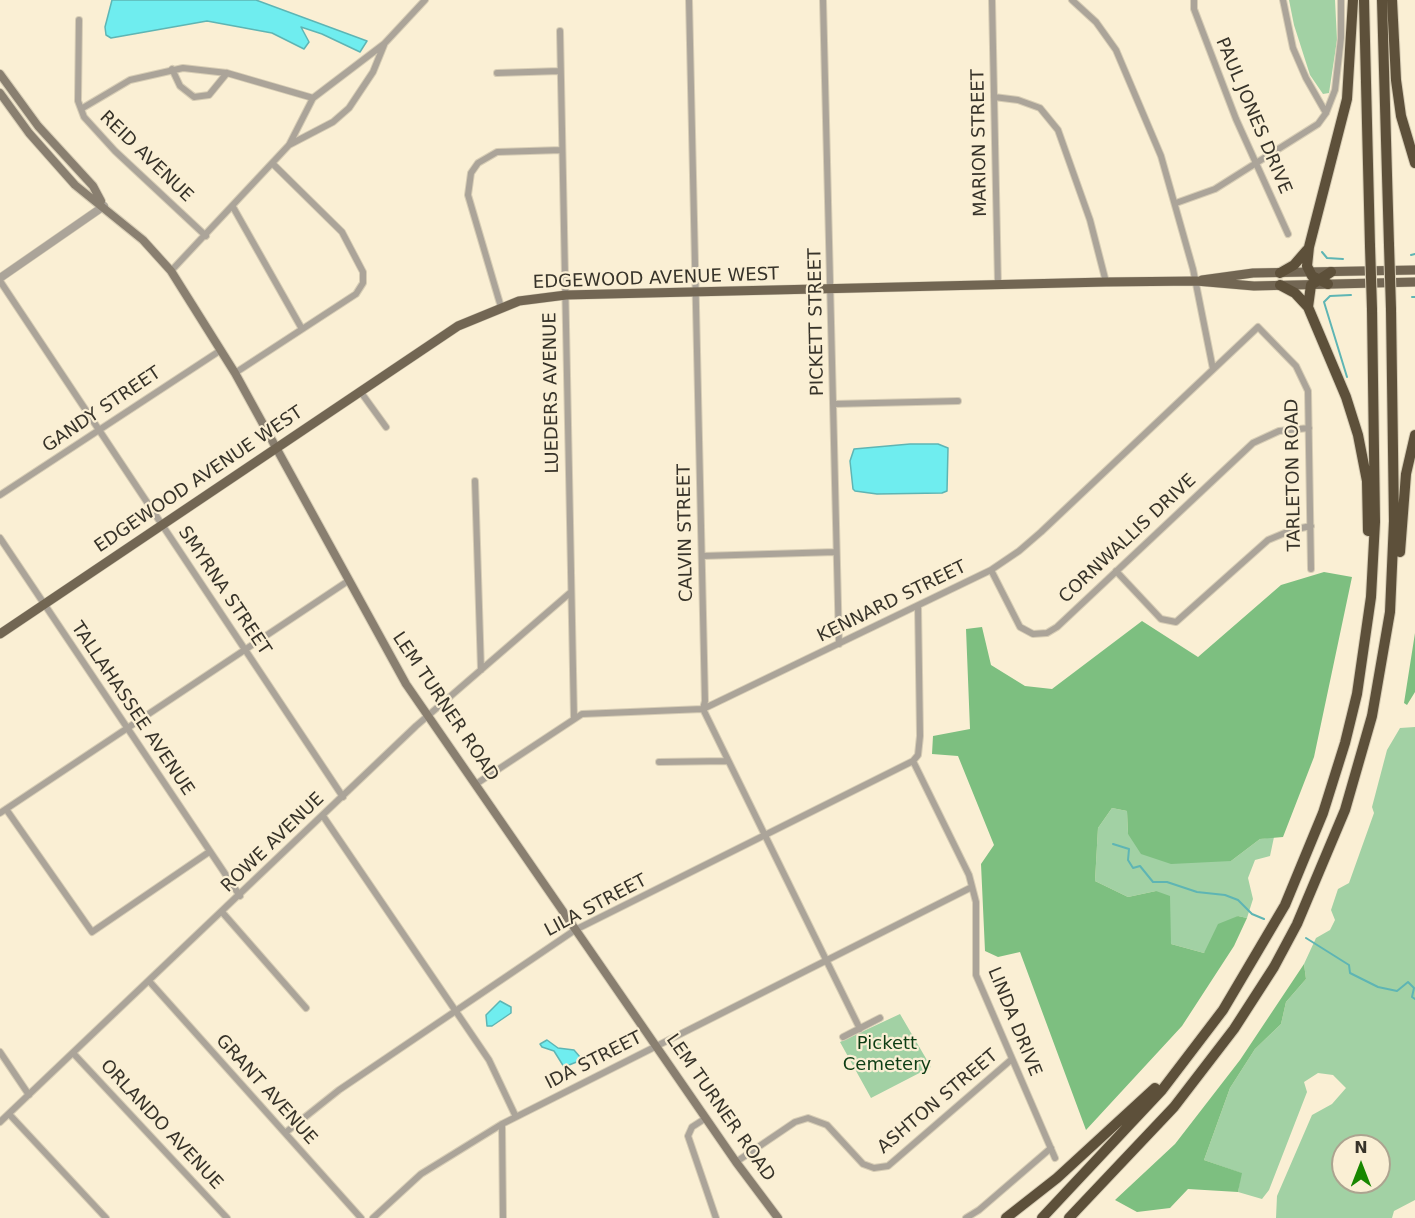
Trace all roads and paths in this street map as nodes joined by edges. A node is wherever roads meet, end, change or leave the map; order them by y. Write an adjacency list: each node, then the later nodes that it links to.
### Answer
1 (425, 0): 17 (street)
2 (689, 0): 52 (street, CALVIN STREET)
3 (823, 0): 51 (street, PICKETT STREET)
4 (992, 0): 24 (street, MARION STREET)
5 (1072, 0): 33 (street)
6 (1188, 0): 14 (street, PAUL JONES DRIVE)
7 (1194, 0): 14 (street, PAUL JONES DRIVE)
8 (1283, 0): 27 (street)
9 (1341, 0): 27 (street)
10 (1353, 0): 38 (highway)
11 (1364, 0): 84 (highway, bridge)
12 (1382, 0): 83 (highway, bridge)
13 (1392, 0): 30 (highway)
14 (1194, 9): 32 (street, PAUL JONES DRIVE)
15 (79, 20): 26 (street, REID AVENUE)
16 (560, 31): 19 (street, LUEDERS AVENUE)
17 (384, 44): 25 (street); 28 (street)
18 (172, 69): 20 (street); 20 (street); 26 (street)
19 (560, 71): 21 (street); 29 (street, LUEDERS AVENUE)
20 (227, 73): 25 (street)
21 (497, 73)
22 (0, 74): 34 (main road, LEM TURNER ROAD)
23 (0, 93): 34 (main road, LEM TURNER ROAD)
24 (994, 97): 46 (street); 49 (street, MARION STREET)
25 (313, 98): 28 (street)
26 (81, 110): 37 (street, REID AVENUE)
27 (1326, 113): 32 (street)
28 (289, 145): 31 (street)
29 (562, 150): 53 (street, LUEDERS AVENUE); 54 (street)
30 (1415, 163)
31 (273, 164): 35 (street); 57 (street)
32 (1255, 164): 33 (street); 36 (street, PAUL JONES DRIVE)
33 (1176, 203): 45 (street)
34 (104, 206): 40 (main road, LEM TURNER ROAD); 43 (street)
35 (233, 207): 37 (street); 57 (street)
36 (1288, 234)
37 (206, 236): 40 (street)
38 (1309, 247): 42 (highway); 44 (highway)
39 (1415, 270): 41 (main road)
40 (171, 271): 58 (main road, LEM TURNER ROAD)
41 (1331, 272): 44 (highway)
42 (1280, 273): 44 (main road, EDGEWOOD AVENUE WEST); 45 (main road, EDGEWOOD AVENUE WEST)
43 (0, 279): 66 (street, SMYRNA STREET)
44 (1312, 279): 48 (highway); 50 (main road, EDGEWOOD AVENUE WEST); 55 (highway)
45 (1196, 281): 46 (main road, EDGEWOOD AVENUE WEST); 50 (main road, EDGEWOOD AVENUE WEST); 59 (street)
46 (1106, 282): 49 (main road, EDGEWOOD AVENUE WEST)
47 (1415, 282): 48 (main road)
48 (1328, 284)
49 (998, 285): 51 (main road, EDGEWOOD AVENUE WEST)
50 (1280, 285): 55 (highway)
51 (831, 289): 52 (main road, EDGEWOOD AVENUE WEST); 63 (street, PICKETT STREET)
52 (695, 292): 53 (main road, EDGEWOOD AVENUE WEST); 75 (street, CALVIN STREET)
53 (566, 295): 54 (main road, EDGEWOOD AVENUE WEST); 80 (street, LUEDERS AVENUE)
54 (501, 306): 61 (main road, EDGEWOOD AVENUE WEST)
55 (1308, 307): 84 (highway)
56 (1258, 327): 59 (street, KENNARD STREET); 65 (street, TARLETON ROAD)
57 (302, 329): 60 (street)
58 (221, 350): 60 (main road, LEM TURNER ROAD); 66 (street, GANDY STREET)
59 (1213, 369): 77 (street, KENNARD STREET)
60 (235, 373): 68 (main road, LEM TURNER ROAD)
61 (360, 390): 64 (street); 68 (main road, EDGEWOOD AVENUE WEST)
62 (958, 401): 63 (street)
63 (833, 404): 74 (street, PICKETT STREET)
64 (386, 427)
65 (1309, 428): 72 (street, TARLETON ROAD); 78 (street, CORNWALLIS DRIVE)
66 (99, 429): 70 (street, GANDY STREET); 71 (street, SMYRNA STREET)
67 (1415, 435): 83 (highway)
68 (276, 447): 71 (main road, EDGEWOOD AVENUE WEST); 79 (main road, LEM TURNER ROAD)
69 (475, 481): 88 (street)
70 (0, 495)
71 (162, 524): 81 (main road, EDGEWOOD AVENUE WEST); 87 (street, SMYRNA STREET)
72 (1311, 526): 76 (street, TARLETON ROAD); 78 (street)
73 (0, 538): 81 (street, TALLAHASSEE AVENUE)
74 (836, 552): 75 (street); 86 (street, PICKETT STREET)
75 (702, 556): 89 (street, CALVIN STREET)
76 (1311, 569)
77 (991, 570): 78 (street, CORNWALLIS DRIVE); 82 (street, KENNARD STREET)
78 (1116, 572)
79 (348, 581): 87 (street); 90 (main road, LEM TURNER ROAD)
80 (572, 592): 88 (street, ROWE AVENUE); 91 (street, LUEDERS AVENUE)
81 (44, 605): 85 (main road, EDGEWOOD AVENUE WEST); 92 (street, TALLAHASSEE AVENUE)
82 (918, 606): 86 (street, KENNARD STREET); 94 (street)
83 (1390, 612): 129 (highway)
84 (1369, 621): 115 (highway)
85 (0, 634)
86 (839, 644): 89 (street, KENNARD STREET)
87 (245, 649): 92 (street); 97 (street, SMYRNA STREET)
88 (481, 670): 90 (street, ROWE AVENUE)
89 (703, 709): 91 (street, KENNARD STREET); 93 (street, CALVIN STREET)
90 (428, 716): 96 (main road, LEM TURNER ROAD); 97 (street, ROWE AVENUE)
91 (574, 718): 96 (street, KENNARD STREET)
92 (127, 728): 98 (street); 102 (street, TALLAHASSEE AVENUE)
93 (727, 761): 95 (street); 101 (street, CALVIN STREET)
94 (913, 761): 101 (street, LILA STREET); 103 (street, LINDA DRIVE)
95 (659, 762)
96 (476, 784): 106 (main road, LEM TURNER ROAD)
97 (343, 797): 100 (street, ROWE AVENUE)
98 (6, 809): 99 (street); 102 (street)
99 (0, 813)
100 (323, 816): 104 (street, ROWE AVENUE); 110 (street)
101 (765, 836): 106 (street, LILA STREET); 107 (street, CALVIN STREET)
102 (209, 852): 104 (street, TALLAHASSEE AVENUE)
103 (972, 887): 107 (street, IDA STREET); 118 (street, LINDA DRIVE)
104 (240, 896): 105 (street, ROWE AVENUE)
105 (222, 912): 108 (street, ROWE AVENUE); 109 (street)
106 (576, 930): 110 (street, LILA STREET); 114 (main road, LEM TURNER ROAD)
107 (827, 961): 112 (street, CALVIN STREET); 114 (street, IDA STREET)
108 (149, 981): 117 (street, ROWE AVENUE); 125 (street, GRANT AVENUE)
109 (306, 1008)
110 (456, 1011): 121 (street); 125 (street, LILA STREET)
111 (880, 1018): 112 (street)
112 (860, 1029): 113 (street)
113 (843, 1037)
114 (656, 1046): 121 (street, IDA STREET); 122 (main road, LEM TURNER ROAD)
115 (1194, 1050): 138 (highway); 139 (highway)
116 (0, 1052): 119 (street)
117 (73, 1053): 119 (street, ROWE AVENUE); 131 (street, ORLANDO AVENUE)
118 (1012, 1059): 126 (street, LINDA DRIVE); 128 (street, ASHTON STREET)
119 (28, 1095): 120 (street, ROWE AVENUE)
120 (9, 1114): 123 (street, ROWE AVENUE); 130 (street)
121 (516, 1117): 124 (street, IDA STREET)
122 (706, 1118): 128 (main road, LEM TURNER ROAD); 135 (street)
123 (0, 1122)
124 (502, 1124): 133 (street, IDA STREET); 134 (street)
125 (285, 1134): 132 (street, GRANT AVENUE)
126 (1051, 1148): 127 (street, LINDA DRIVE); 137 (street)
127 (1055, 1158)
128 (736, 1162): 136 (main road, LEM TURNER ROAD)
129 (1117, 1168): 140 (highway); 141 (highway)
130 (106, 1218)
131 (227, 1218)
132 (361, 1218)
133 (373, 1218)
134 (503, 1218)
135 (716, 1218)
136 (778, 1218)
137 (966, 1218)
138 (1006, 1218)
139 (1042, 1218)
140 (1069, 1218)
141 (1078, 1218)

